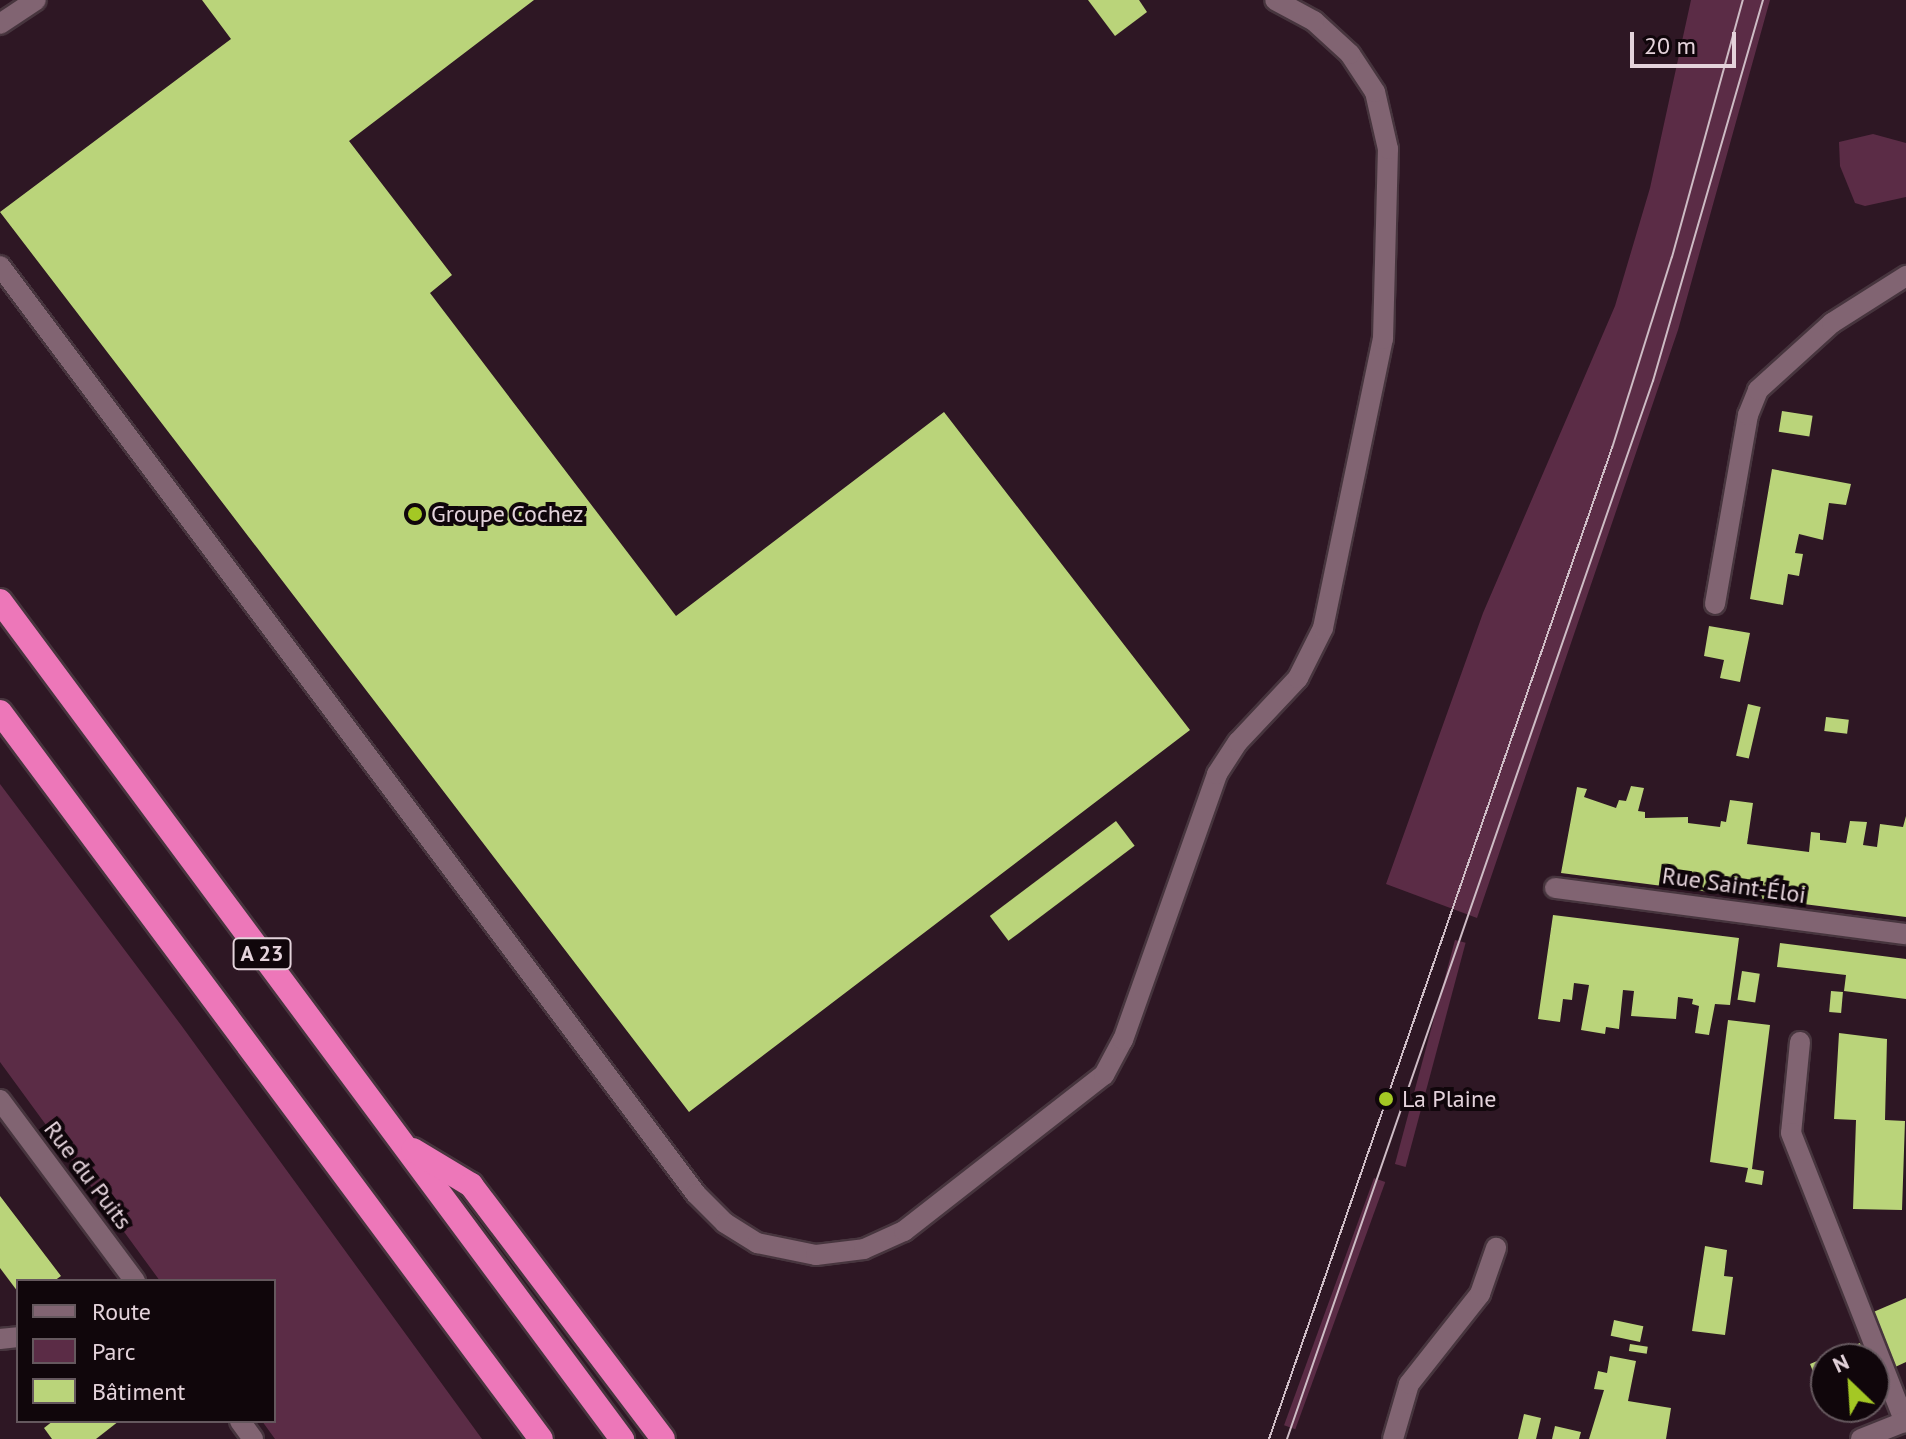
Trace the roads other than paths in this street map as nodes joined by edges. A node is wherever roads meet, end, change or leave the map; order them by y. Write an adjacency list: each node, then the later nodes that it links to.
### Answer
1 (36, 0): 3 (street)
2 (1275, 0): 4 (street)
3 (0, 24)
4 (0, 266)
5 (1906, 276): 7 (street)
6 (0, 601): 13 (highway, A 23)
7 (1715, 604)
8 (0, 712): 17 (highway, A 23)
9 (1555, 888): 10 (street, Rue Saint-Éloi)
10 (1906, 934)
11 (1800, 1042): 16 (street)
12 (0, 1100): 15 (street, Rue du Puits)
13 (403, 1145): 18 (highway, A 23); 19 (highway)
14 (1496, 1248): 20 (street)
15 (133, 1279)
16 (1905, 1422): 21 (street)
17 (541, 1439)
18 (622, 1439)
19 (663, 1439)
20 (1393, 1439)
21 (1861, 1439)

